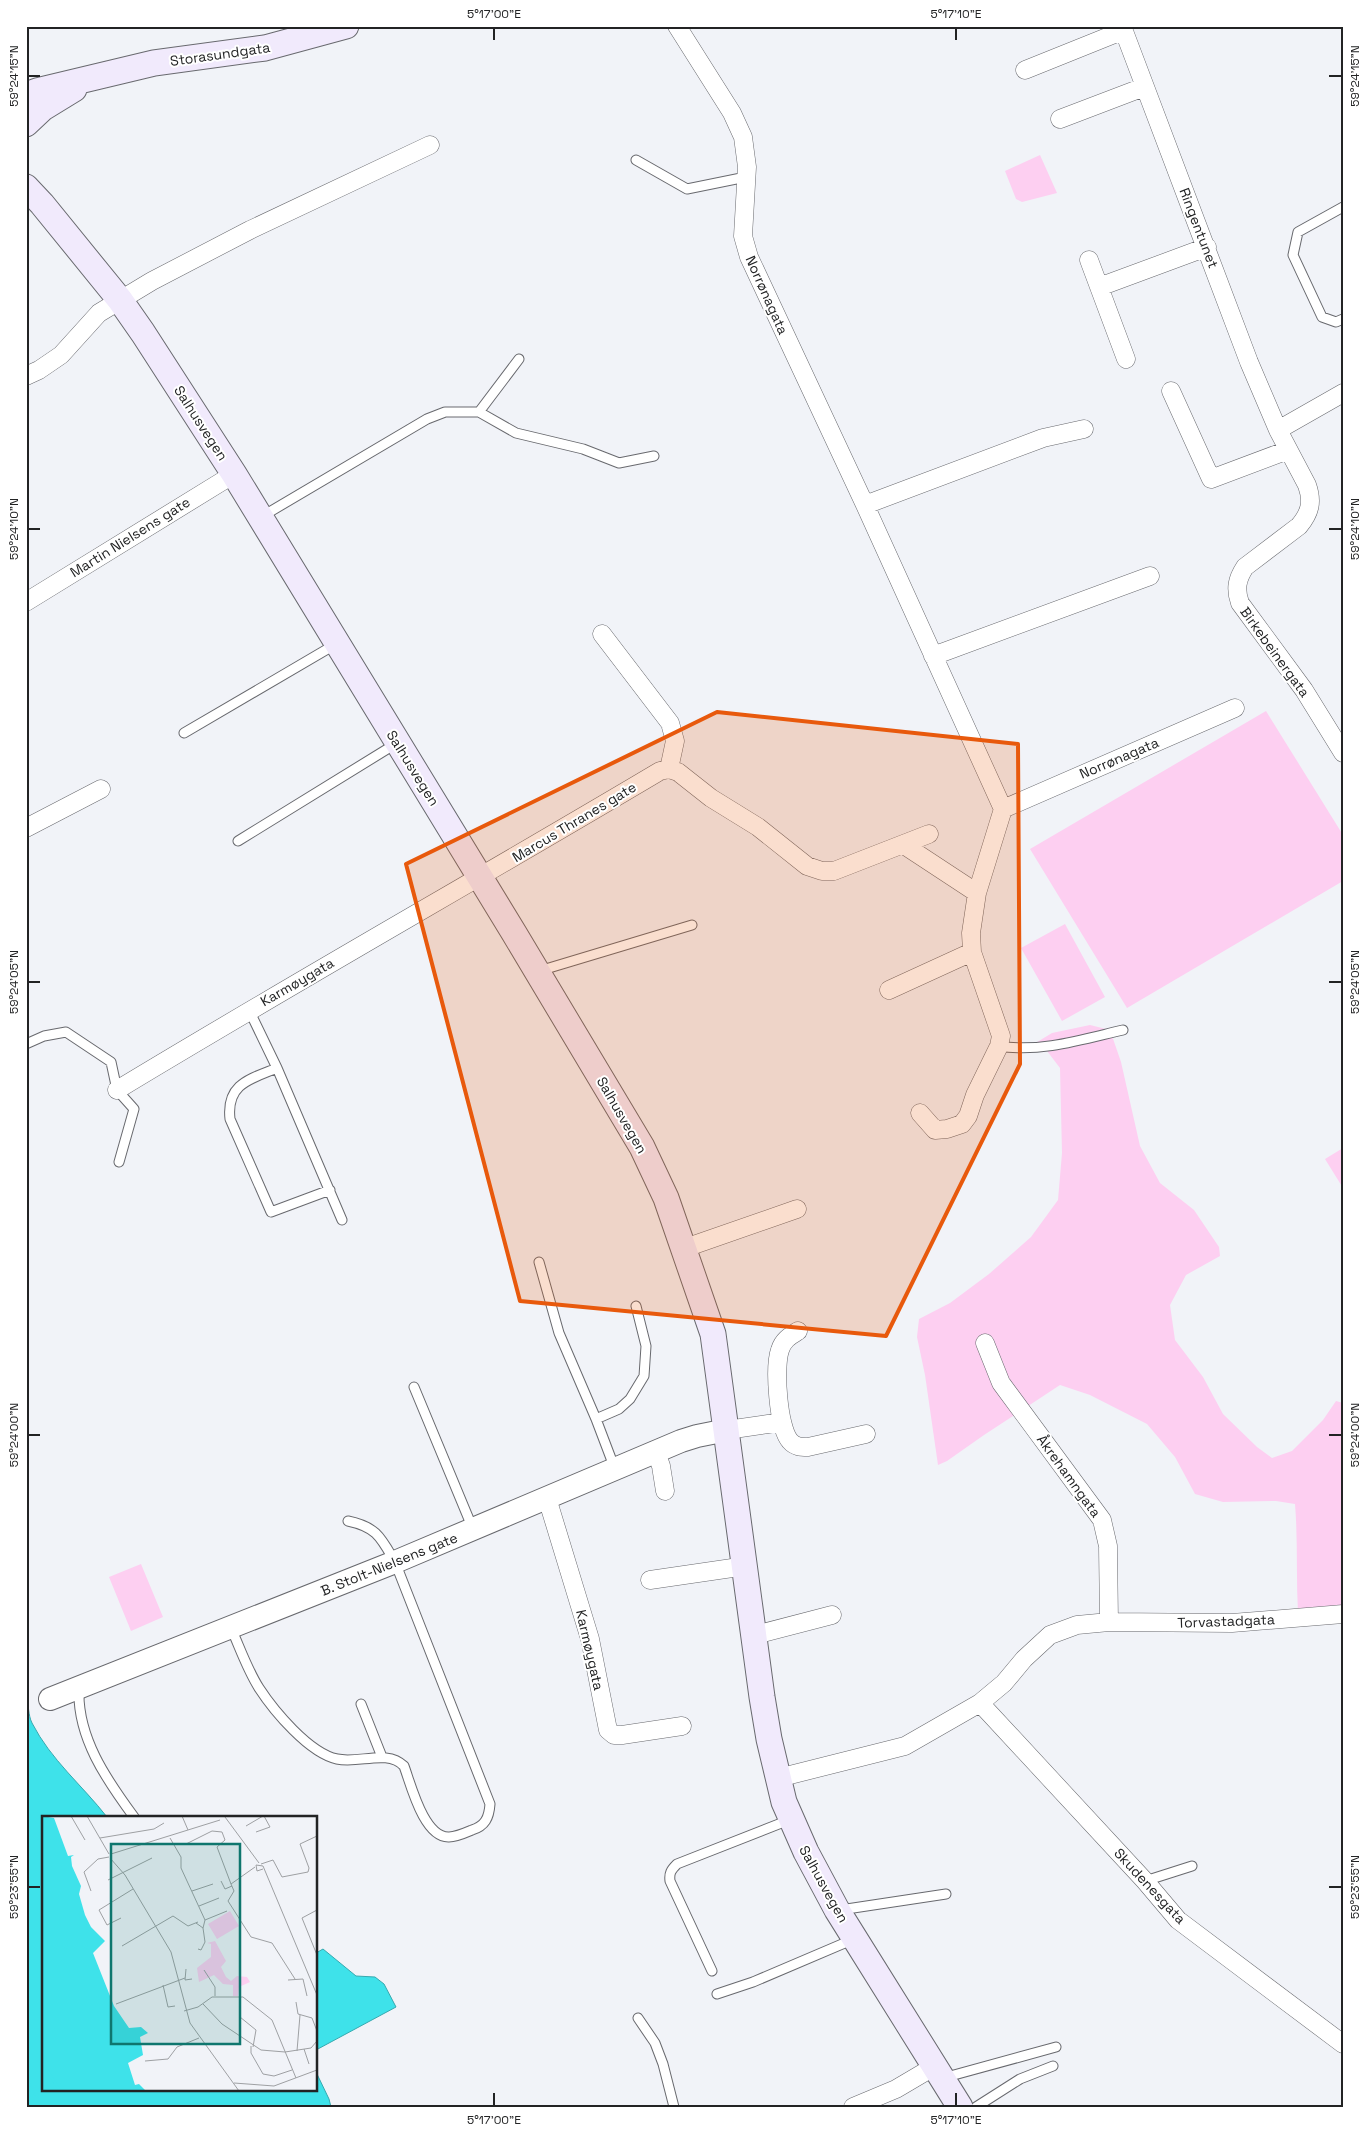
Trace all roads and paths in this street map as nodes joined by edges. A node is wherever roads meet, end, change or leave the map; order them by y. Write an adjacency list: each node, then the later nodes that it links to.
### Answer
1 (346, 26): 5 (main road, Storasundgata)
2 (677, 26): 13 (street, Norrønagata)
3 (1122, 29): 4 (street); 6 (street, Ringentunet)
4 (1025, 70)
5 (93, 78): 7 (main road, Storasundgata); 9 (main road, Storasundgata)
6 (1144, 86): 8 (street); 16 (street, Ringentunet)
7 (26, 96)
8 (1060, 120)
9 (26, 124)
10 (430, 145): 19 (street)
11 (636, 160): 13 (lane)
12 (26, 171): 14 (main road, Salhusvegen)
13 (746, 177): 33 (street, Norrønagata)
14 (34, 195): 19 (main road, Salhusvegen)
15 (1343, 207): 20 (lane)
16 (1207, 247): 18 (street); 28 (street, Ringentunet)
17 (1089, 260): 18 (street)
18 (1099, 287): 22 (street)
19 (120, 300): 23 (street); 31 (main road, Salhusvegen)
20 (1343, 319)
21 (519, 359): 26 (lane)
22 (1126, 359)
23 (26, 376)
24 (1171, 391): 29 (street)
25 (1343, 393): 28 (street)
26 (479, 412): 30 (lane); 34 (lane)
27 (1084, 428): 33 (street)
28 (1278, 430): 29 (street, Ringentunet)
29 (1288, 450): 32 (street, Ringentunet)
30 (654, 456)
31 (234, 474): 34 (main road, Salhusvegen); 36 (street, Martin Nielsens gate)
32 (1307, 485): 43 (street, Birkebeinergata)
33 (865, 505): 39 (street, Norrønagata)
34 (259, 518): 38 (main road, Salhusvegen)
35 (1150, 576): 39 (street)
36 (26, 602)
37 (602, 634): 44 (street)
38 (336, 644): 41 (lane); 42 (main road, Salhusvegen)
39 (933, 656): 46 (street, Norrønagata)
40 (1235, 708): 46 (street, Norrønagata)
41 (184, 733)
42 (397, 743): 49 (lane); 51 (main road, Salhusvegen)
43 (1343, 753)
44 (669, 769): 50 (street); 51 (street, Marcus Thranes gate)
45 (101, 789): 47 (street)
46 (1003, 809): 52 (street)
47 (26, 828)
48 (928, 834): 50 (street)
49 (238, 841)
50 (904, 844): 52 (street)
51 (480, 878): 55 (main road, Salhusvegen); 57 (street, Karmøygata)
52 (977, 894): 54 (street)
53 (692, 925): 55 (lane)
54 (972, 952): 56 (street); 60 (street)
55 (537, 972): 68 (main road, Salhusvegen)
56 (889, 990)
57 (249, 1010): 61 (lane); 62 (street, Karmøygata)
58 (1123, 1030): 60 (lane)
59 (26, 1044): 62 (lane)
60 (1000, 1046): 63 (street)
61 (277, 1068): 65 (lane); 65 (lane)
62 (117, 1090): 64 (lane)
63 (920, 1113)
64 (119, 1162)
65 (330, 1190): 67 (lane)
66 (796, 1209): 68 (street)
67 (342, 1220)
68 (685, 1248): 76 (main road, Salhusvegen)
69 (539, 1262): 74 (lane)
70 (636, 1306): 74 (lane)
71 (798, 1331): 75 (street)
72 (985, 1343): 89 (street, Åkrehamngata)
73 (414, 1387): 83 (lane)
74 (596, 1419): 79 (lane)
75 (782, 1422): 76 (street); 77 (street)
76 (727, 1430): 78 (street, B. Stolt-Nielsens gate); 85 (main road, Salhusvegen)
77 (866, 1434)
78 (656, 1452): 79 (street, B. Stolt-Nielsens gate); 80 (street)
79 (615, 1469): 81 (street, B. Stolt-Nielsens gate)
80 (665, 1491)
81 (547, 1498): 83 (street, B. Stolt-Nielsens gate); 96 (street, Karmøygata)
82 (348, 1521): 84 (lane)
83 (473, 1529): 84 (street, B. Stolt-Nielsens gate)
84 (395, 1562): 90 (street, B. Stolt-Nielsens gate); 97 (lane)
85 (746, 1566): 86 (street); 91 (main road, Salhusvegen)
86 (650, 1580)
87 (1343, 1614): 89 (street, Torvastadgata)
88 (832, 1615): 91 (street)
89 (1109, 1622): 94 (street)
90 (231, 1628): 92 (street, B. Stolt-Nielsens gate); 97 (lane)
91 (755, 1635): 98 (main road, Salhusvegen)
92 (80, 1689): 93 (street, B. Stolt-Nielsens gate); 99 (lane)
93 (50, 1699)
94 (980, 1703): 98 (street); 102 (street, Skudenesgata)
95 (361, 1704): 97 (lane)
96 (682, 1726)
97 (382, 1757)
98 (778, 1778): 100 (main road, Salhusvegen)
99 (133, 1816)
100 (791, 1820): 104 (main road, Salhusvegen); 106 (lane)
101 (1192, 1866): 102 (lane)
102 (1145, 1881): 109 (street, Skudenesgata)
103 (946, 1894): 104 (lane)
104 (837, 1910): 105 (main road, Salhusvegen)
105 (855, 1938): 107 (lane); 112 (main road, Salhusvegen)
106 (712, 1971)
107 (717, 1994)
108 (638, 2018): 113 (lane)
109 (1343, 2044)
110 (1056, 2047): 112 (lane)
111 (1052, 2066): 116 (lane)
112 (939, 2072): 114 (street); 115 (main road, Salhusvegen)
113 (674, 2107)
114 (853, 2107)
115 (960, 2107)
116 (976, 2107)

